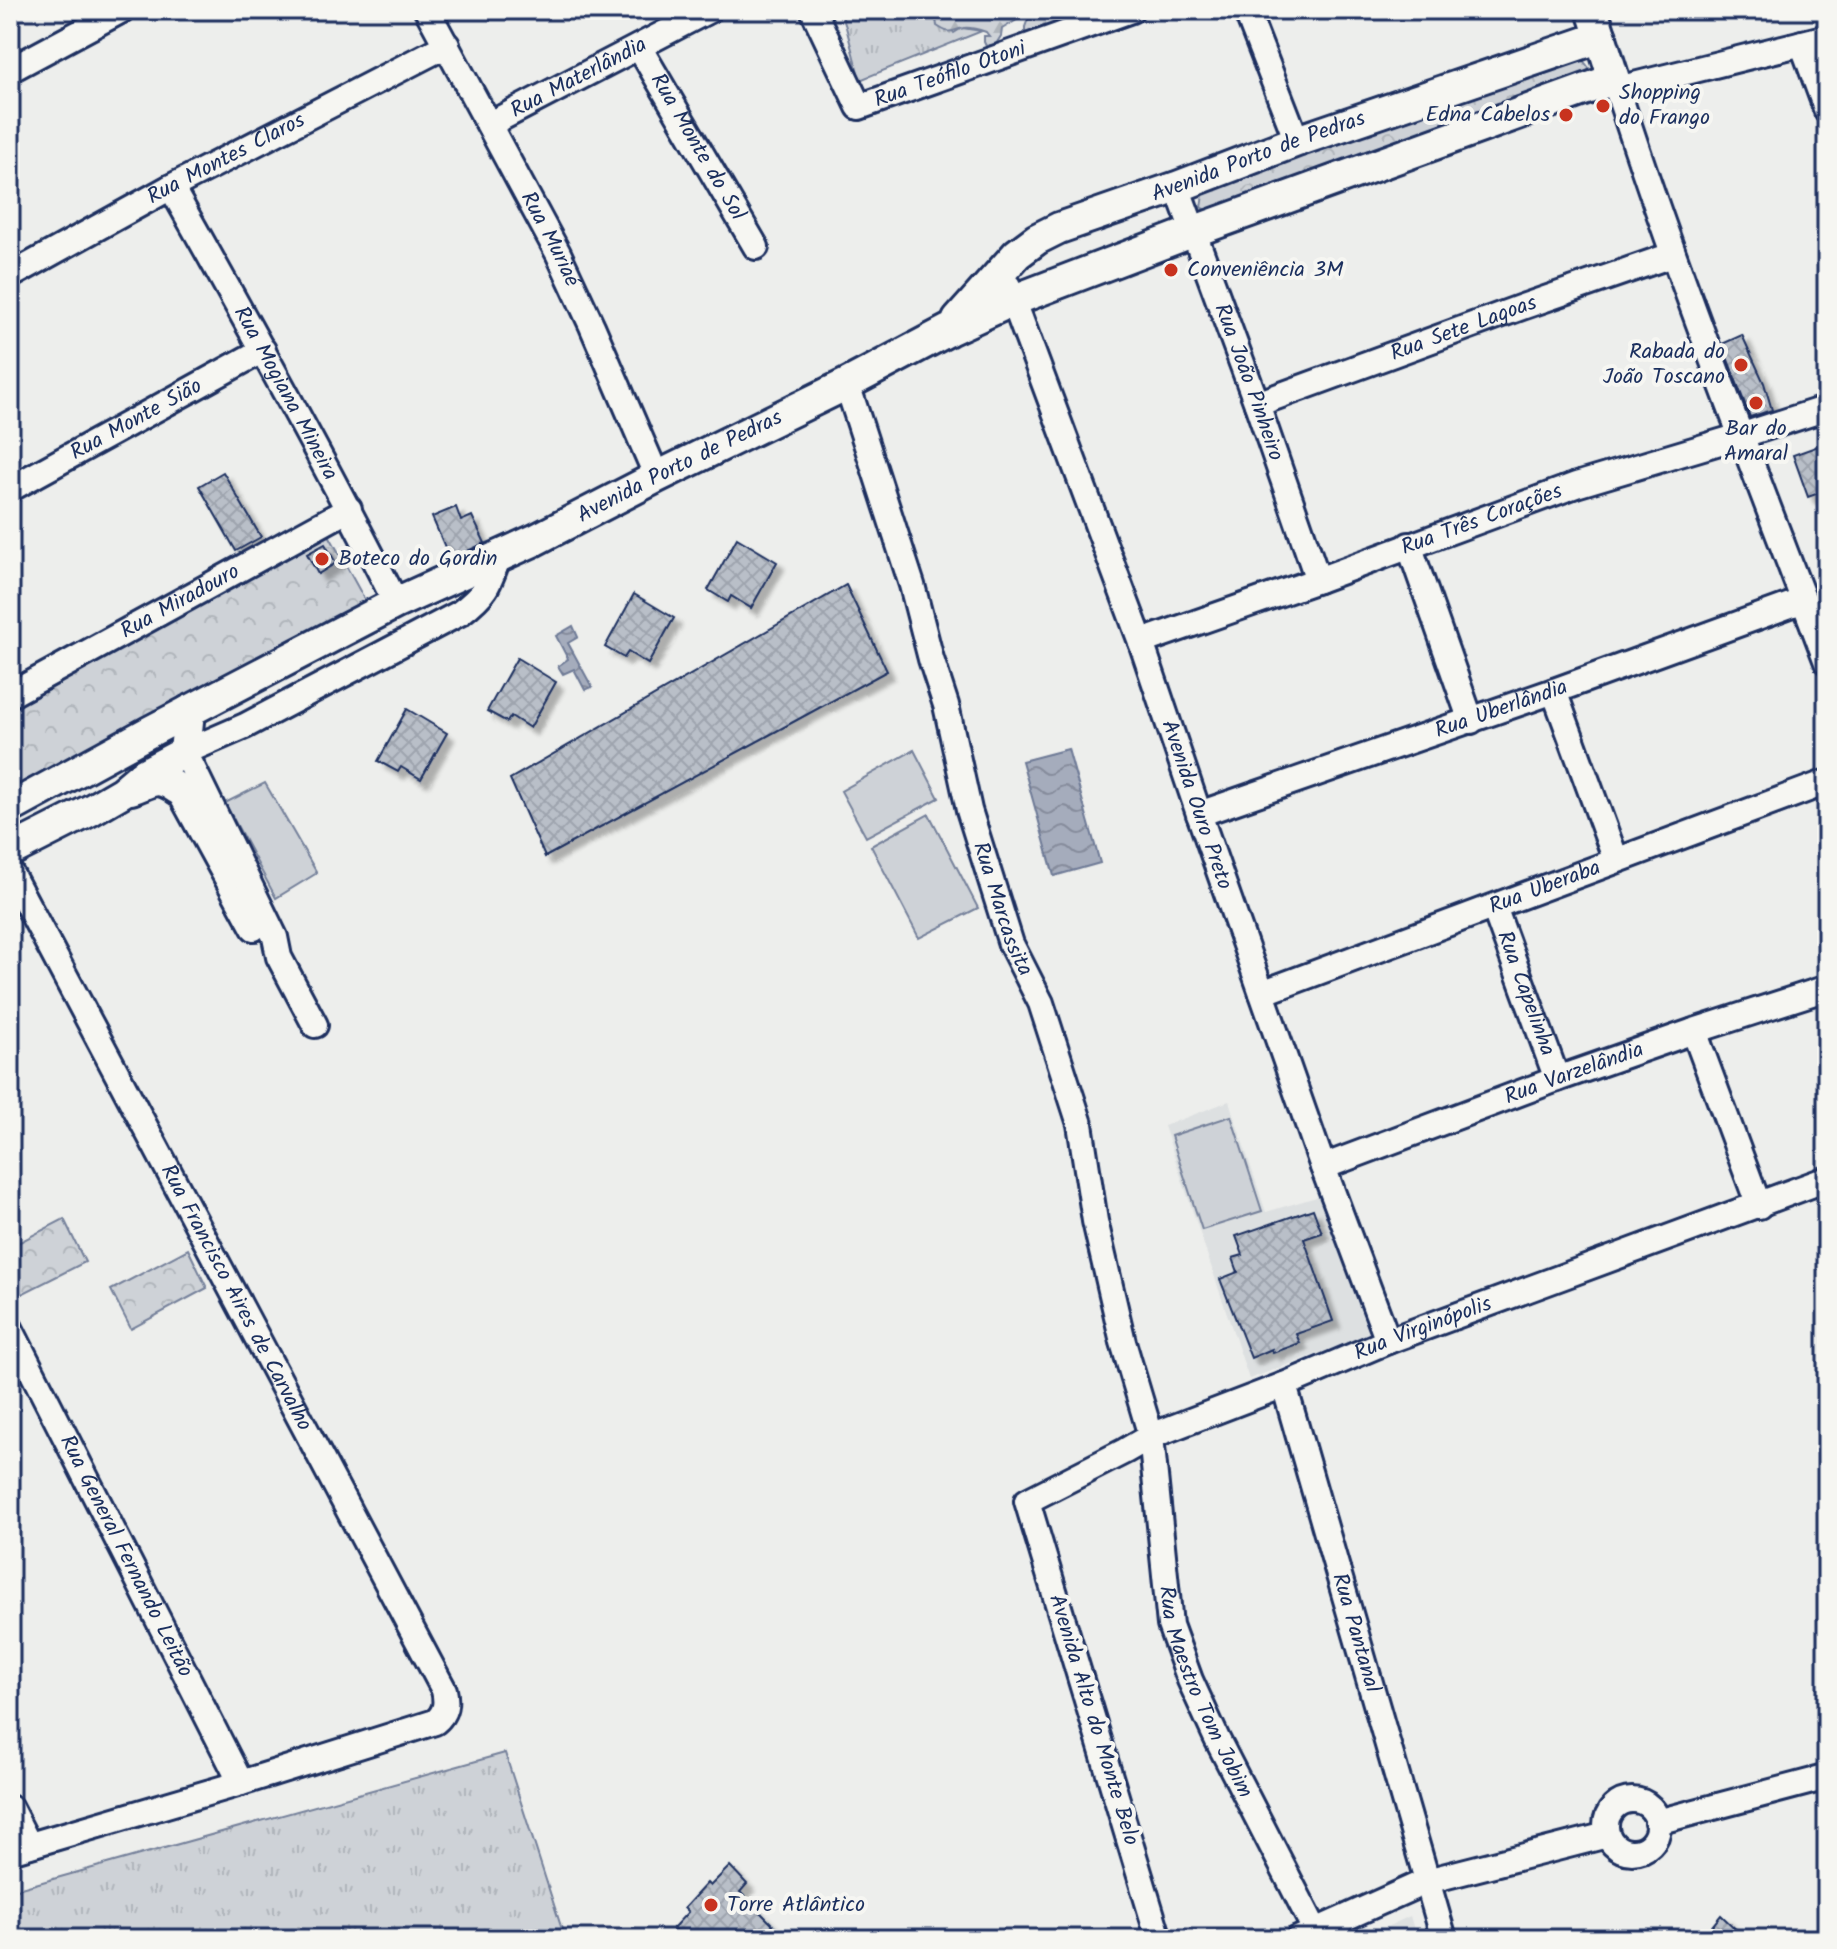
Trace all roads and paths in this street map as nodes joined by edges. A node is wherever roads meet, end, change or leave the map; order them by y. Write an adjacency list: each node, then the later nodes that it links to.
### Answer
1 (122, 10): 12 (street)
2 (427, 10): 10 (street, Rua Muriaé)
3 (709, 10): 11 (street, Rua Materlândia)
4 (813, 10): 5 (street, Rua Teófilo Otoni)
5 (1131, 10)
6 (1246, 10): 16 (street)
7 (1596, 24): 13 (main road); 16 (main road, Avenida Porto de Pedras)
8 (1827, 37): 9 (street)
9 (1802, 43): 13 (street); 14 (street)
10 (447, 45): 15 (street, Rua Muriaé); 17 (street, Rua Montes Claros)
11 (639, 47): 15 (street, Rua Materlândia); 20 (street, Rua Monte do Sol)
12 (10, 70)
13 (1616, 84): 19 (main road, Avenida Porto de Pedras); 21 (street)
14 (1827, 111)
15 (490, 124): 31 (street, Rua Muriaé)
16 (1297, 141): 18 (main road, Avenida Porto de Pedras)
17 (171, 187): 23 (street, Rua Montes Claros); 26 (street, Rua Mogiana Mineira)
18 (1177, 187): 19 (street, Rua João Pinheiro); 22 (main road, Avenida Porto de Pedras)
19 (1192, 232): 24 (main road, Avenida Porto de Pedras); 28 (street, Rua João Pinheiro)
20 (756, 247)
21 (1672, 255): 28 (street, Rua Sete Lagoas); 30 (street)
22 (1001, 270): 24 (street, Avenida Ouro Preto); 25 (main road, Avenida Porto de Pedras)
23 (10, 276)
24 (1014, 300): 25 (main road, Avenida Porto de Pedras); 39 (street, Avenida Ouro Preto)
25 (949, 330): 27 (main road, Avenida Porto de Pedras)
26 (263, 350): 32 (street, Rua Monte Sião); 33 (street, Rua Mogiana Mineira)
27 (847, 384): 31 (main road, Avenida Porto de Pedras); 68 (street, Rua Marcassita)
28 (1257, 404): 36 (street, Rua João Pinheiro)
29 (1827, 408): 30 (street, Rua Três Corações)
30 (1740, 436): 34 (street, Rua Três Corações); 37 (street)
31 (657, 477): 35 (main road, Avenida Porto de Pedras)
32 (10, 489)
33 (349, 509): 38 (street, Rua Mogiana Mineira); 42 (street, Rua Miradouro)
34 (1409, 545): 36 (street, Rua Três Corações); 44 (street)
35 (498, 558): 38 (main road, Avenida Porto de Pedras); 46 (street)
36 (1318, 580): 39 (street, Rua Três Corações)
37 (1804, 600): 40 (street); 41 (street, Rua Uberlândia)
38 (396, 603): 43 (main road, Avenida Porto de Pedras)
39 (1141, 642): 51 (street, Avenida Ouro Preto)
40 (1827, 662)
41 (1554, 691): 44 (street, Rua Uberlândia); 53 (street)
42 (10, 695)
43 (189, 711): 45 (main road, Avenida Porto de Pedras); 46 (main road)
44 (1471, 721): 51 (street, Rua Uberlândia)
45 (162, 726): 46 (main road); 50 (main road, Avenida Porto de Pedras)
46 (180, 754): 49 (main road); 56 (street)
47 (1827, 782): 53 (street, Rua Uberaba)
48 (178, 789): 49 (main road); 56 (street)
49 (122, 792): 52 (main road)
50 (10, 808)
51 (1199, 814): 58 (street, Avenida Ouro Preto)
52 (10, 851)
53 (1616, 860): 55 (street, Rua Uberaba)
54 (10, 872): 71 (street, Rua Francisco Aires de Carvalho)
55 (1494, 907): 58 (street, Rua Uberaba); 61 (street, Rua Capelinha)
56 (279, 957): 59 (street)
57 (1827, 988): 60 (street, Rua Varzelândia)
58 (1262, 993): 62 (street, Avenida Ouro Preto)
59 (315, 1025)
60 (1694, 1031): 61 (street, Rua Varzelândia); 64 (street)
61 (1557, 1079): 62 (street, Rua Varzelândia)
62 (1323, 1167): 66 (street, Avenida Ouro Preto)
63 (1827, 1179): 64 (street, Rua Virginópolis)
64 (1759, 1206): 66 (street, Rua Virginópolis)
65 (10, 1328): 71 (street, Rua General Fernando Leitão)
66 (1388, 1341): 67 (street, Rua Virginópolis)
67 (1284, 1385): 68 (street, Rua Virginópolis); 76 (street, Rua Pantanal)
68 (1151, 1436): 69 (street, Rua Virginópolis); 77 (street, Rua Maestro Tom Jobim)
69 (1027, 1501): 78 (street, Avenida Alto do Monte Belo)
70 (1820, 1779): 73 (street)
71 (241, 1783): 75 (street)
72 (10, 1808): 75 (street)
73 (1657, 1822): 74 (street); 74 (street)
74 (1607, 1835): 76 (street)
75 (20, 1848)
76 (1427, 1881): 77 (street); 79 (street, Rua Pantanal)
77 (1306, 1935)
78 (1159, 1939)
79 (1444, 1939)

